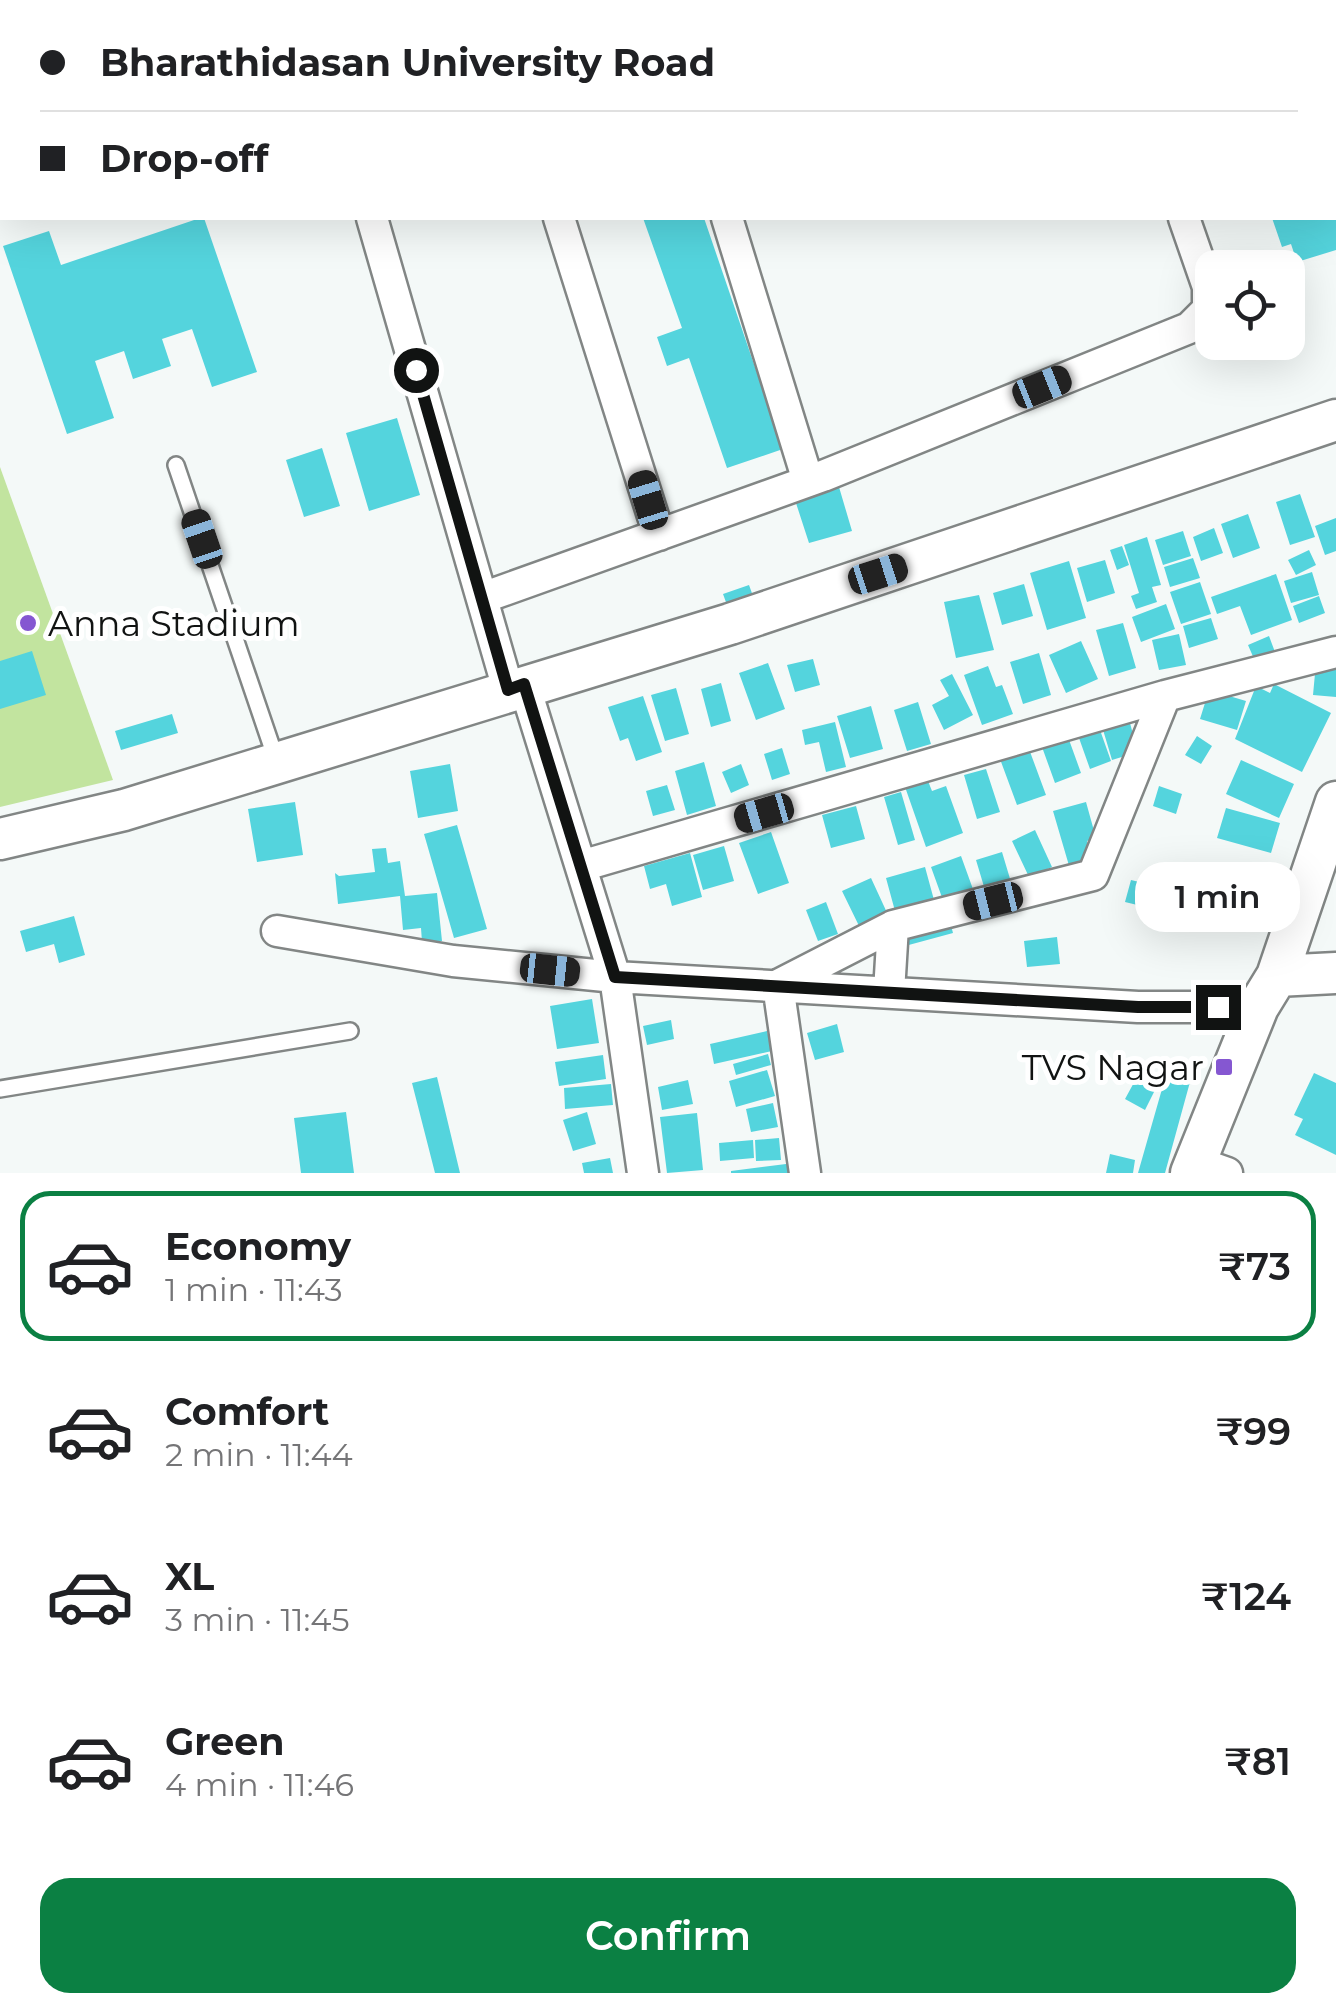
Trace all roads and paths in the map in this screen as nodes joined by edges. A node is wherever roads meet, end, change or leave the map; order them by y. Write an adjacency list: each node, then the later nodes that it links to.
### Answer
1 (373, 220): 11 (street)
2 (560, 220): 10 (street)
3 (728, 220): 9 (street)
4 (1185, 220): 9 (street)
5 (1336, 420): 7 (main road)
6 (1336, 446): 7 (main road)
7 (1257, 449): 13 (main road)
8 (176, 465): 15 (lane)
9 (808, 482): 10 (street)
10 (659, 535): 11 (street)
11 (482, 598): 13 (street)
12 (1336, 652): 14 (street)
13 (516, 687): 15 (main road); 18 (street)
14 (1165, 696): 18 (street); 19 (street)
15 (276, 762): 17 (main road)
16 (1336, 802): 25 (main road)
17 (0, 839)
18 (582, 866): 22 (street)
19 (894, 926): 23 (street); 24 (street)
20 (277, 931): 22 (street)
21 (1336, 972): 25 (main road)
22 (615, 977): 23 (street); 29 (street)
23 (778, 985): 24 (street); 30 (street)
24 (889, 992): 25 (street)
25 (1268, 992): 28 (main road)
26 (350, 1031): 27 (lane)
27 (0, 1089)
28 (1205, 1169)
29 (644, 1173)
30 (805, 1173)

